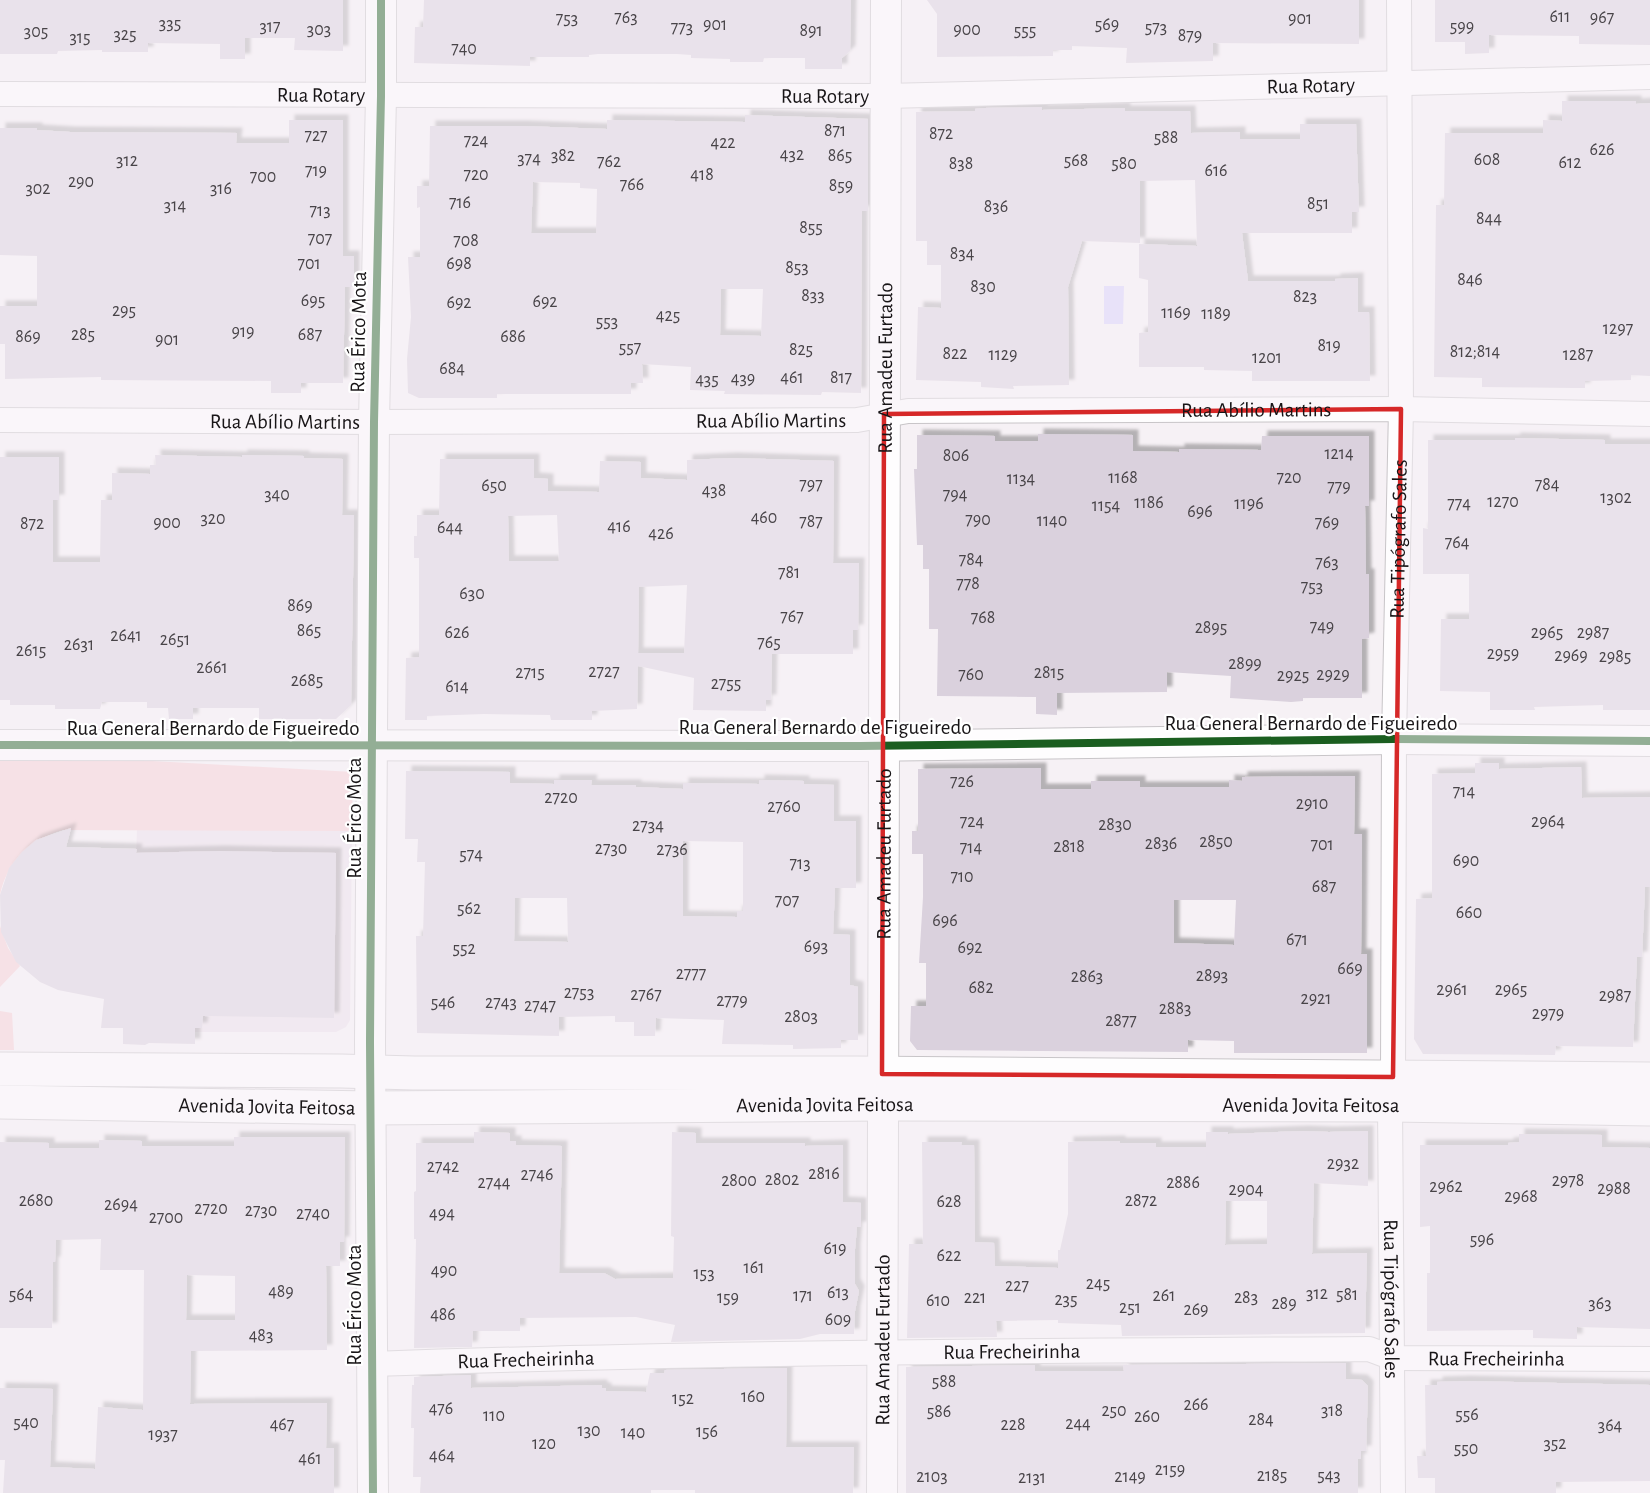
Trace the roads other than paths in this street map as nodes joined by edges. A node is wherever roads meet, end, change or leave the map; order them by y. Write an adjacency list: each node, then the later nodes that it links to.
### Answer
1 (381, 0): 7 (street, Rua Érico Mota)
2 (886, 0): 8 (street, Rua Amadeu Furtado)
3 (1399, 0): 5 (street, Rua Tipógrafo Sales)
4 (1650, 77): 5 (street, Rua Rotary)
5 (1399, 83): 8 (street, Rua Rotary); 9 (street, Rua Tipógrafo Sales)
6 (0, 94): 7 (street, Rua Rotary)
7 (381, 96): 8 (street, Rua Rotary); 13 (street, Rua Érico Mota)
8 (886, 96): 10 (street, Rua Amadeu Furtado)
9 (1401, 409): 10 (street, Rua Abílio Martins); 11 (street, Rua Abílio Martins); 14 (street, Rua Tipógrafo Sales)
10 (884, 414): 13 (street, Rua Abílio Martins); 17 (street, Rua Amadeu Furtado)
11 (1650, 414)
12 (0, 420): 13 (street, Rua Abílio Martins)
13 (374, 422): 18 (street, Rua Érico Mota)
14 (1394, 739): 15 (street, Rua General Bernardo de Figueiredo); 17 (street, Rua General Bernardo de Figueiredo); 23 (street, Rua Tipógrafo Sales)
15 (1650, 741)
16 (0, 745): 18 (street, Rua General Bernardo de Figueiredo)
17 (883, 745): 18 (street, Rua General Bernardo de Figueiredo); 22 (street, Rua Amadeu Furtado)
18 (372, 746): 20 (street, Rua Érico Mota)
19 (0, 1069): 20 (main road, Avenida Jovita Feitosa)
20 (371, 1072): 22 (main road, Avenida Jovita Feitosa); 25 (street, Rua Érico Mota)
21 (1650, 1078): 23 (main road, Avenida Jovita Feitosa)
22 (882, 1089): 23 (main road, Avenida Jovita Feitosa); 25 (main road, Avenida Jovita Feitosa); 27 (street, Rua Amadeu Furtado)
23 (1392, 1091): 26 (main road, Avenida Jovita Feitosa); 28 (street, Rua Tipógrafo Sales)
24 (0, 1102): 25 (main road, Avenida Jovita Feitosa)
25 (371, 1108): 30 (street, Rua Érico Mota)
26 (1650, 1109)
27 (881, 1352): 28 (street, Rua Frecheirinha); 30 (street, Rua Frecheirinha); 32 (street, Rua Amadeu Furtado)
28 (1393, 1358): 29 (street, Rua Frecheirinha); 33 (street, Rua Tipógrafo Sales)
29 (1650, 1359)
30 (372, 1364): 31 (street, Rua Érico Mota)
31 (373, 1493)
32 (882, 1493)
33 (1393, 1493)

